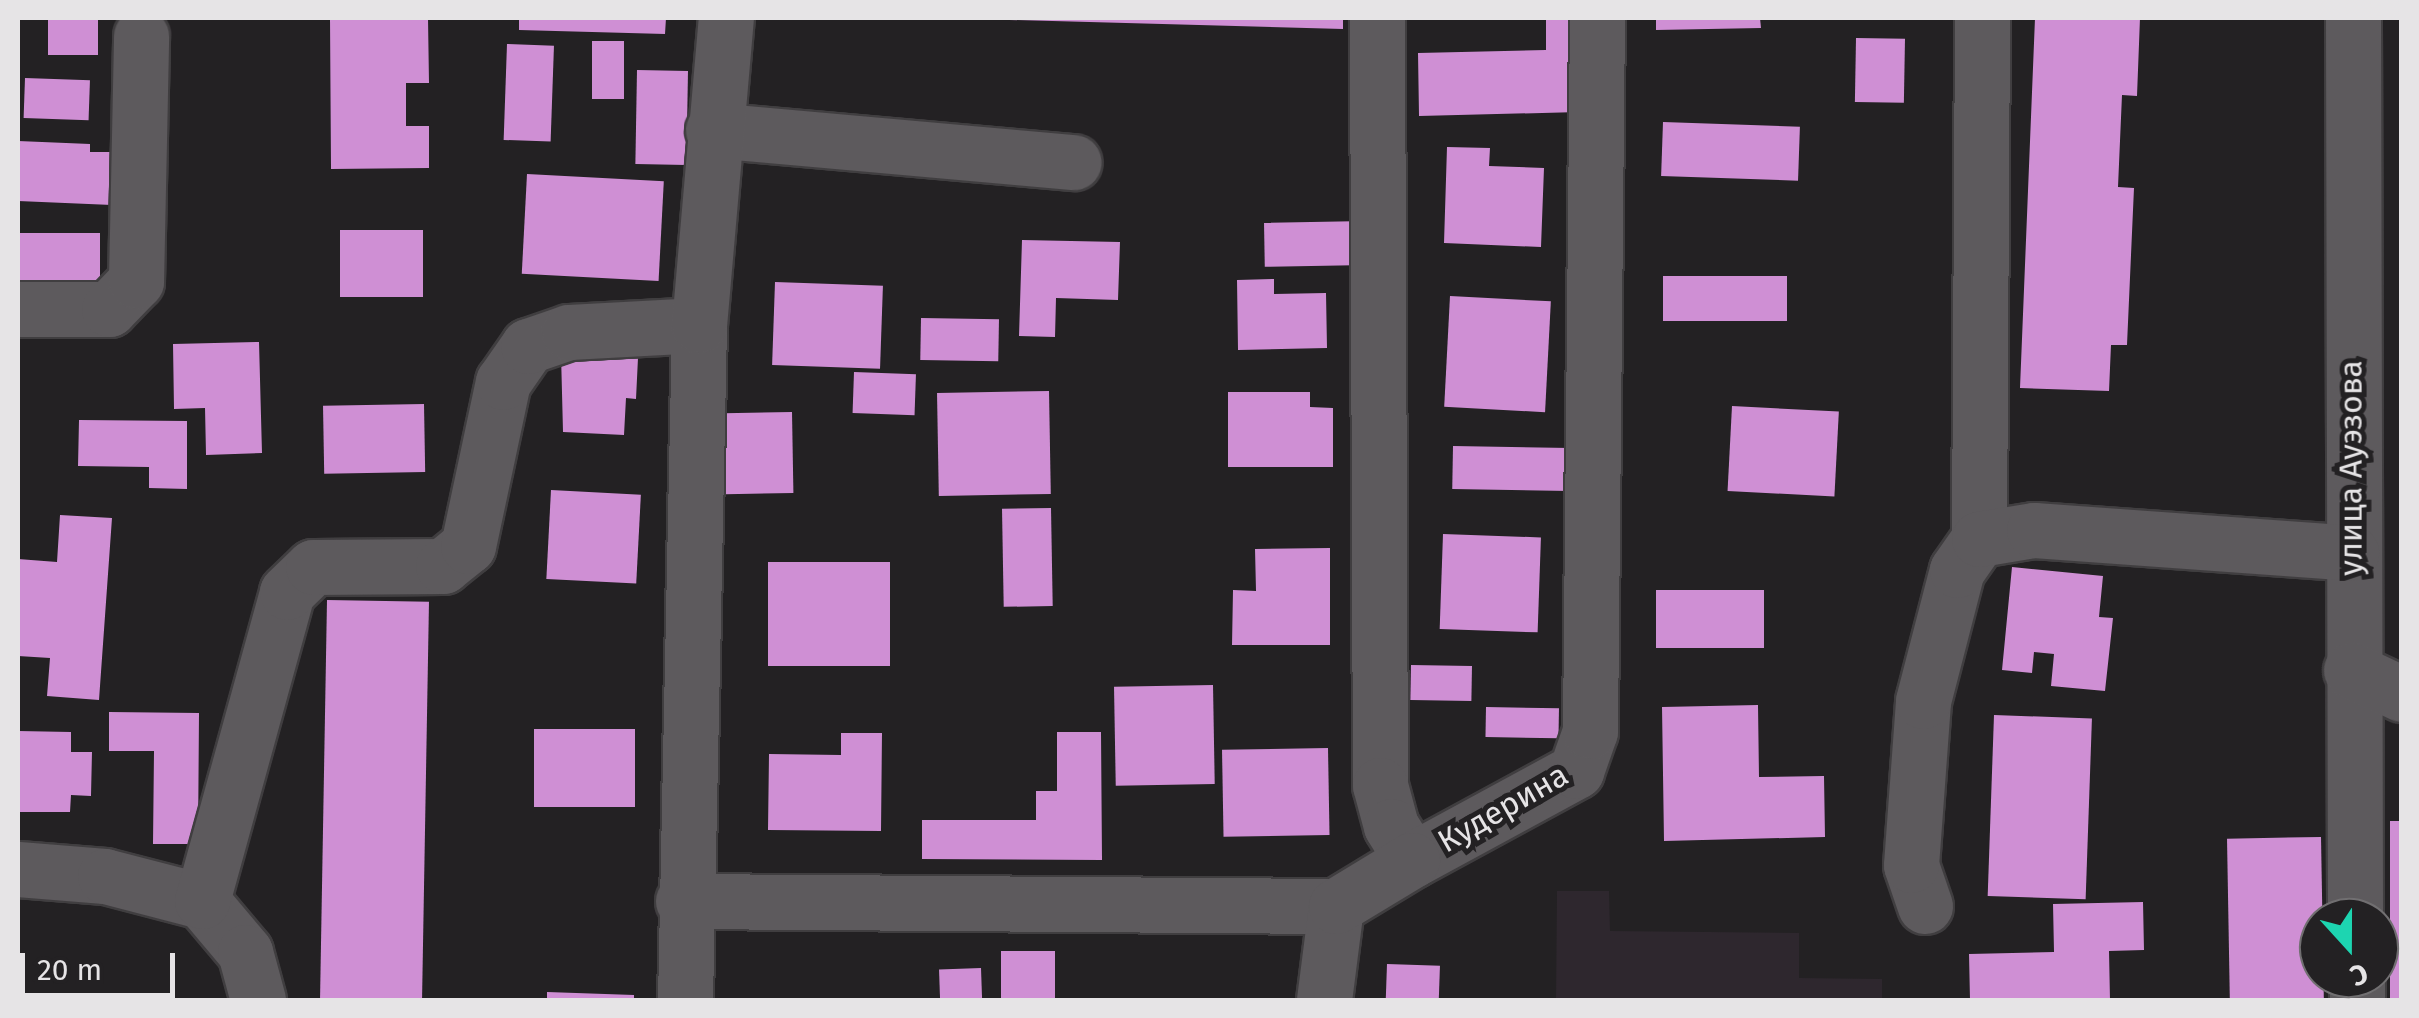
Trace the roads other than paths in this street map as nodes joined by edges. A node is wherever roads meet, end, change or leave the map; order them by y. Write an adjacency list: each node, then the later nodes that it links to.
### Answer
1 (726, 18): 7 (street)
2 (1378, 18): 15 (street, Кудерина)
3 (1597, 18): 15 (street, Кудерина)
4 (1982, 18): 11 (street)
5 (2353, 18): 12 (street, улица Ауэзова)
6 (141, 36): 9 (street)
7 (714, 130): 8 (street); 10 (street)
8 (1074, 162)
9 (18, 309)
10 (698, 326): 18 (street); 19 (street)
11 (1978, 539): 12 (street); 21 (street)
12 (2351, 553): 13 (street, улица Ауэзова)
13 (2350, 670): 14 (street); 17 (street, улица Ауэзова)
14 (2402, 694)
15 (1412, 860): 20 (street)
16 (18, 869): 19 (street)
17 (2356, 898)
18 (683, 901): 20 (street); 23 (street)
19 (202, 902): 22 (street)
20 (1336, 906): 24 (street)
21 (1925, 906)
22 (258, 1000)
23 (686, 1000)
24 (1324, 1000)

